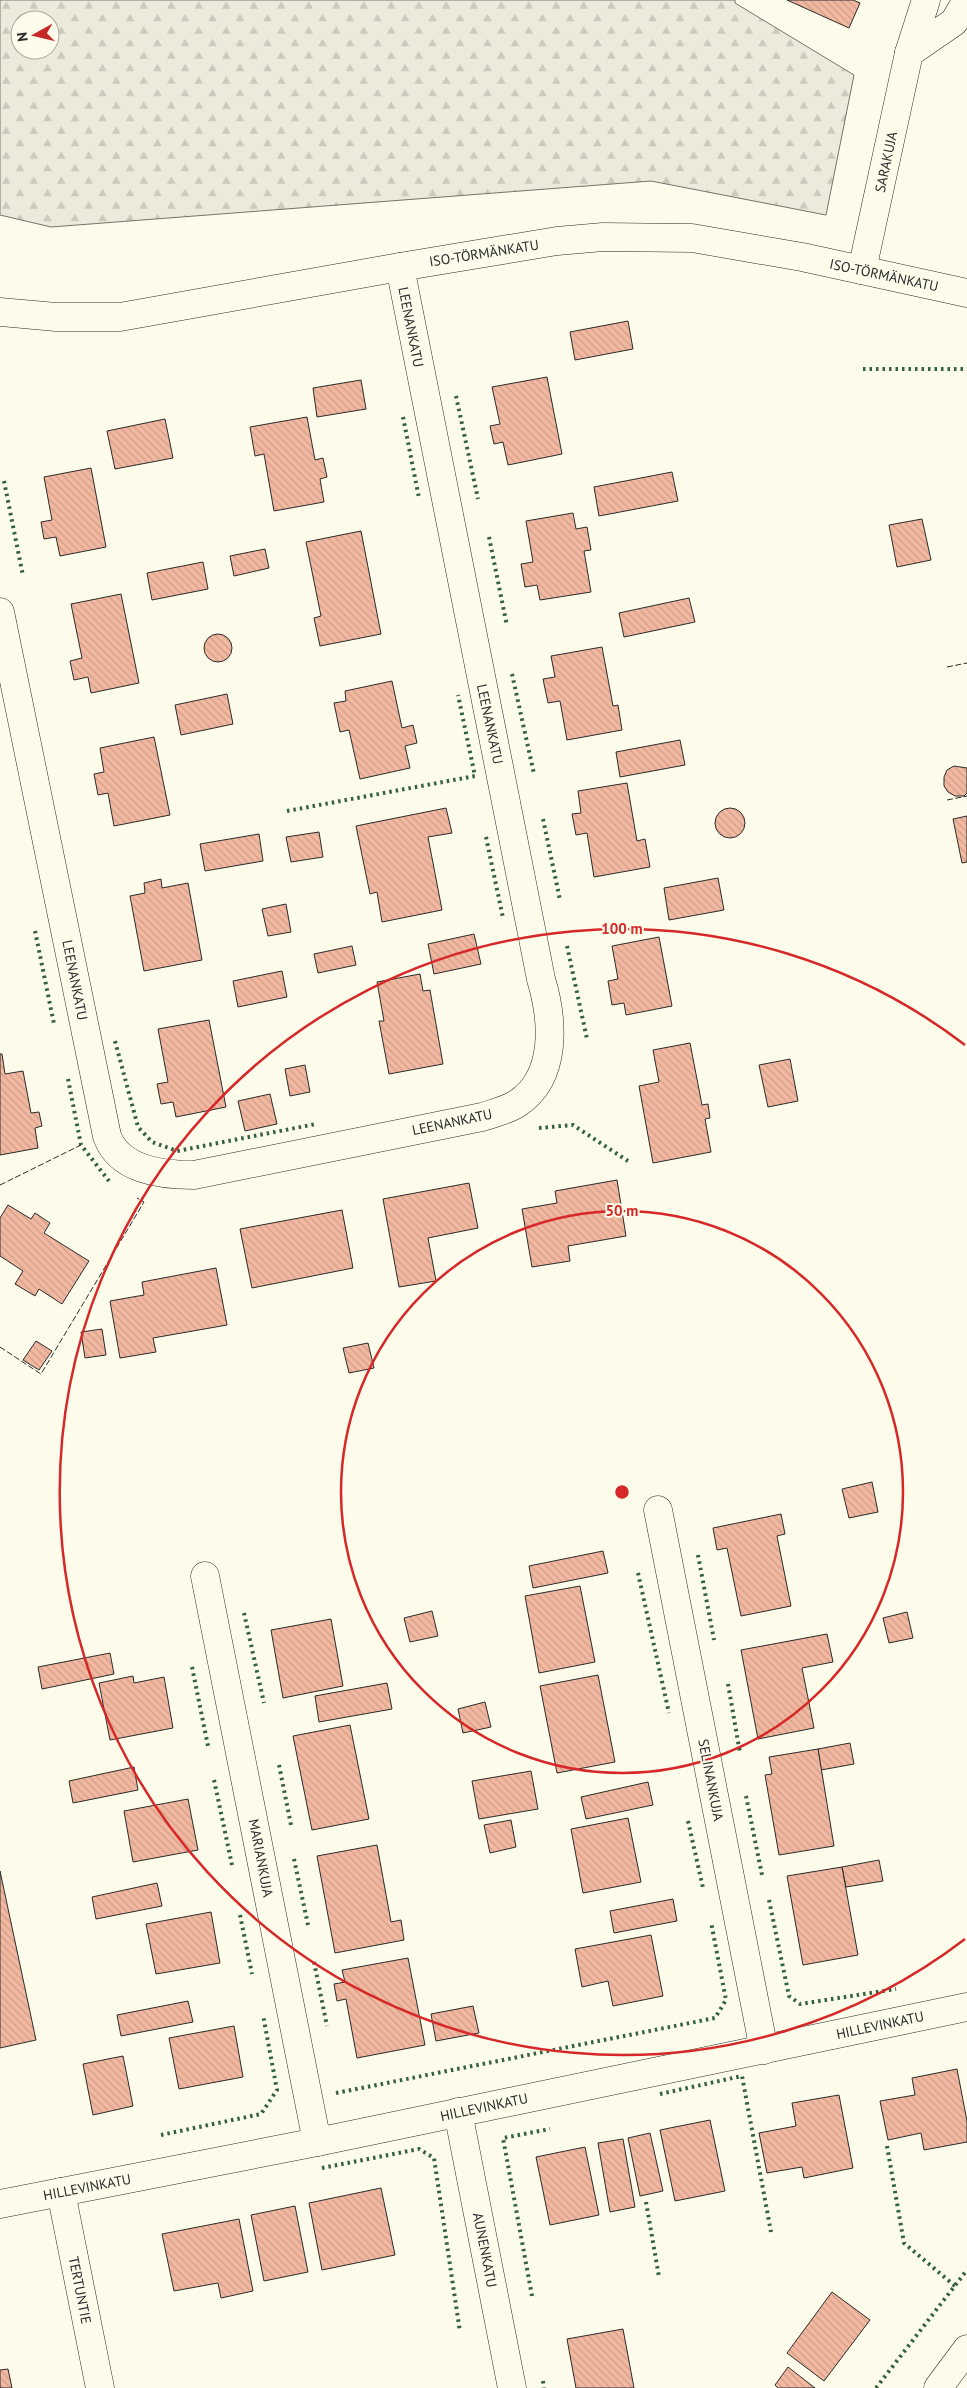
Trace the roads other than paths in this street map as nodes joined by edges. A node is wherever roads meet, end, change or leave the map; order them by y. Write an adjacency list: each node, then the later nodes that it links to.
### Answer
1 (926, 0): 3 (street, SARAKUJA)
2 (967, 0): 3 (street)
3 (909, 53): 5 (street, SARAKUJA)
4 (400, 267): 5 (street, ISO-TÖRMÄNKATU); 7 (street, ISO-TÖRMÄNKATU); 8 (street, LEENANKATU)
5 (862, 270): 6 (street, ISO-TÖRMÄNKATU)
6 (967, 293)
7 (0, 312)
8 (0, 612)
9 (658, 1510): 12 (street, SELINANKUJA)
10 (205, 1576): 14 (street, MARIANKUJA)
11 (967, 2007): 12 (street, HILLEVINKATU)
12 (764, 2050): 13 (street, HILLEVINKATU)
13 (458, 2112): 14 (street, HILLEVINKATU); 19 (street, AUNENKATU)
14 (317, 2142): 15 (street, HILLEVINKATU)
15 (60, 2192): 16 (street, HILLEVINKATU); 18 (street, TERTUNTIE)
16 (0, 2204)
17 (967, 2349): 20 (street)
18 (100, 2388)
19 (512, 2388)
20 (938, 2388)

